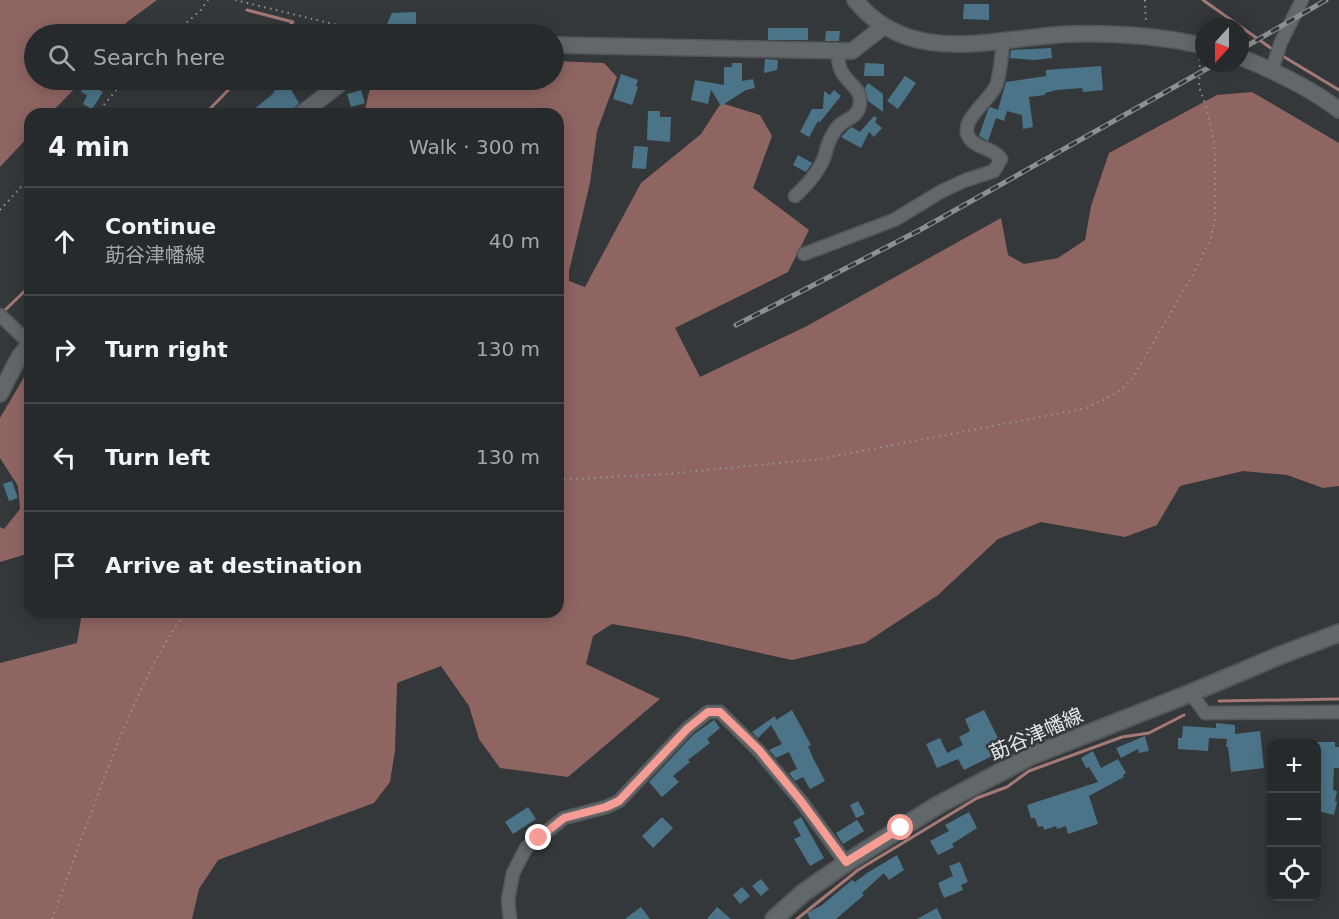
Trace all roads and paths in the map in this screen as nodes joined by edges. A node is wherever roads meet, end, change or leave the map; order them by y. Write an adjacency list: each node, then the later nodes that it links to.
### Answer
1 (208, 0): 6 (path)
2 (236, 0): 7 (path)
3 (855, 0): 8 (street)
4 (1145, 0): 9 (path)
5 (1302, 0): 15 (street)
6 (185, 24)
7 (333, 24)
8 (883, 27): 10 (street); 13 (street)
9 (1147, 38): 10 (street); 11 (street)
10 (1004, 41): 25 (street)
11 (1195, 44)
12 (564, 45): 13 (street)
13 (838, 50): 23 (street)
14 (1249, 58): 15 (street)
15 (1276, 59): 21 (street)
16 (1200, 72): 30 (path)
17 (116, 90): 19 (path)
18 (332, 90): 20 (street)
19 (101, 108)
20 (309, 108)
21 (1339, 110)
22 (24, 184): 24 (path)
23 (795, 196)
24 (0, 210)
25 (804, 255)
26 (3, 317): 27 (street)
27 (24, 338)
28 (24, 352): 29 (street)
29 (0, 394)
30 (564, 480)
31 (182, 618): 36 (path)
32 (1339, 633): 33 (main road, 莇谷津幡線)
33 (1191, 693): 34 (street); 35 (main road, 莇谷津幡線)
34 (1339, 712)
35 (846, 862): 37 (street); 38 (main road, 莇谷津幡線)
36 (52, 919)
37 (510, 919)
38 (774, 919)

